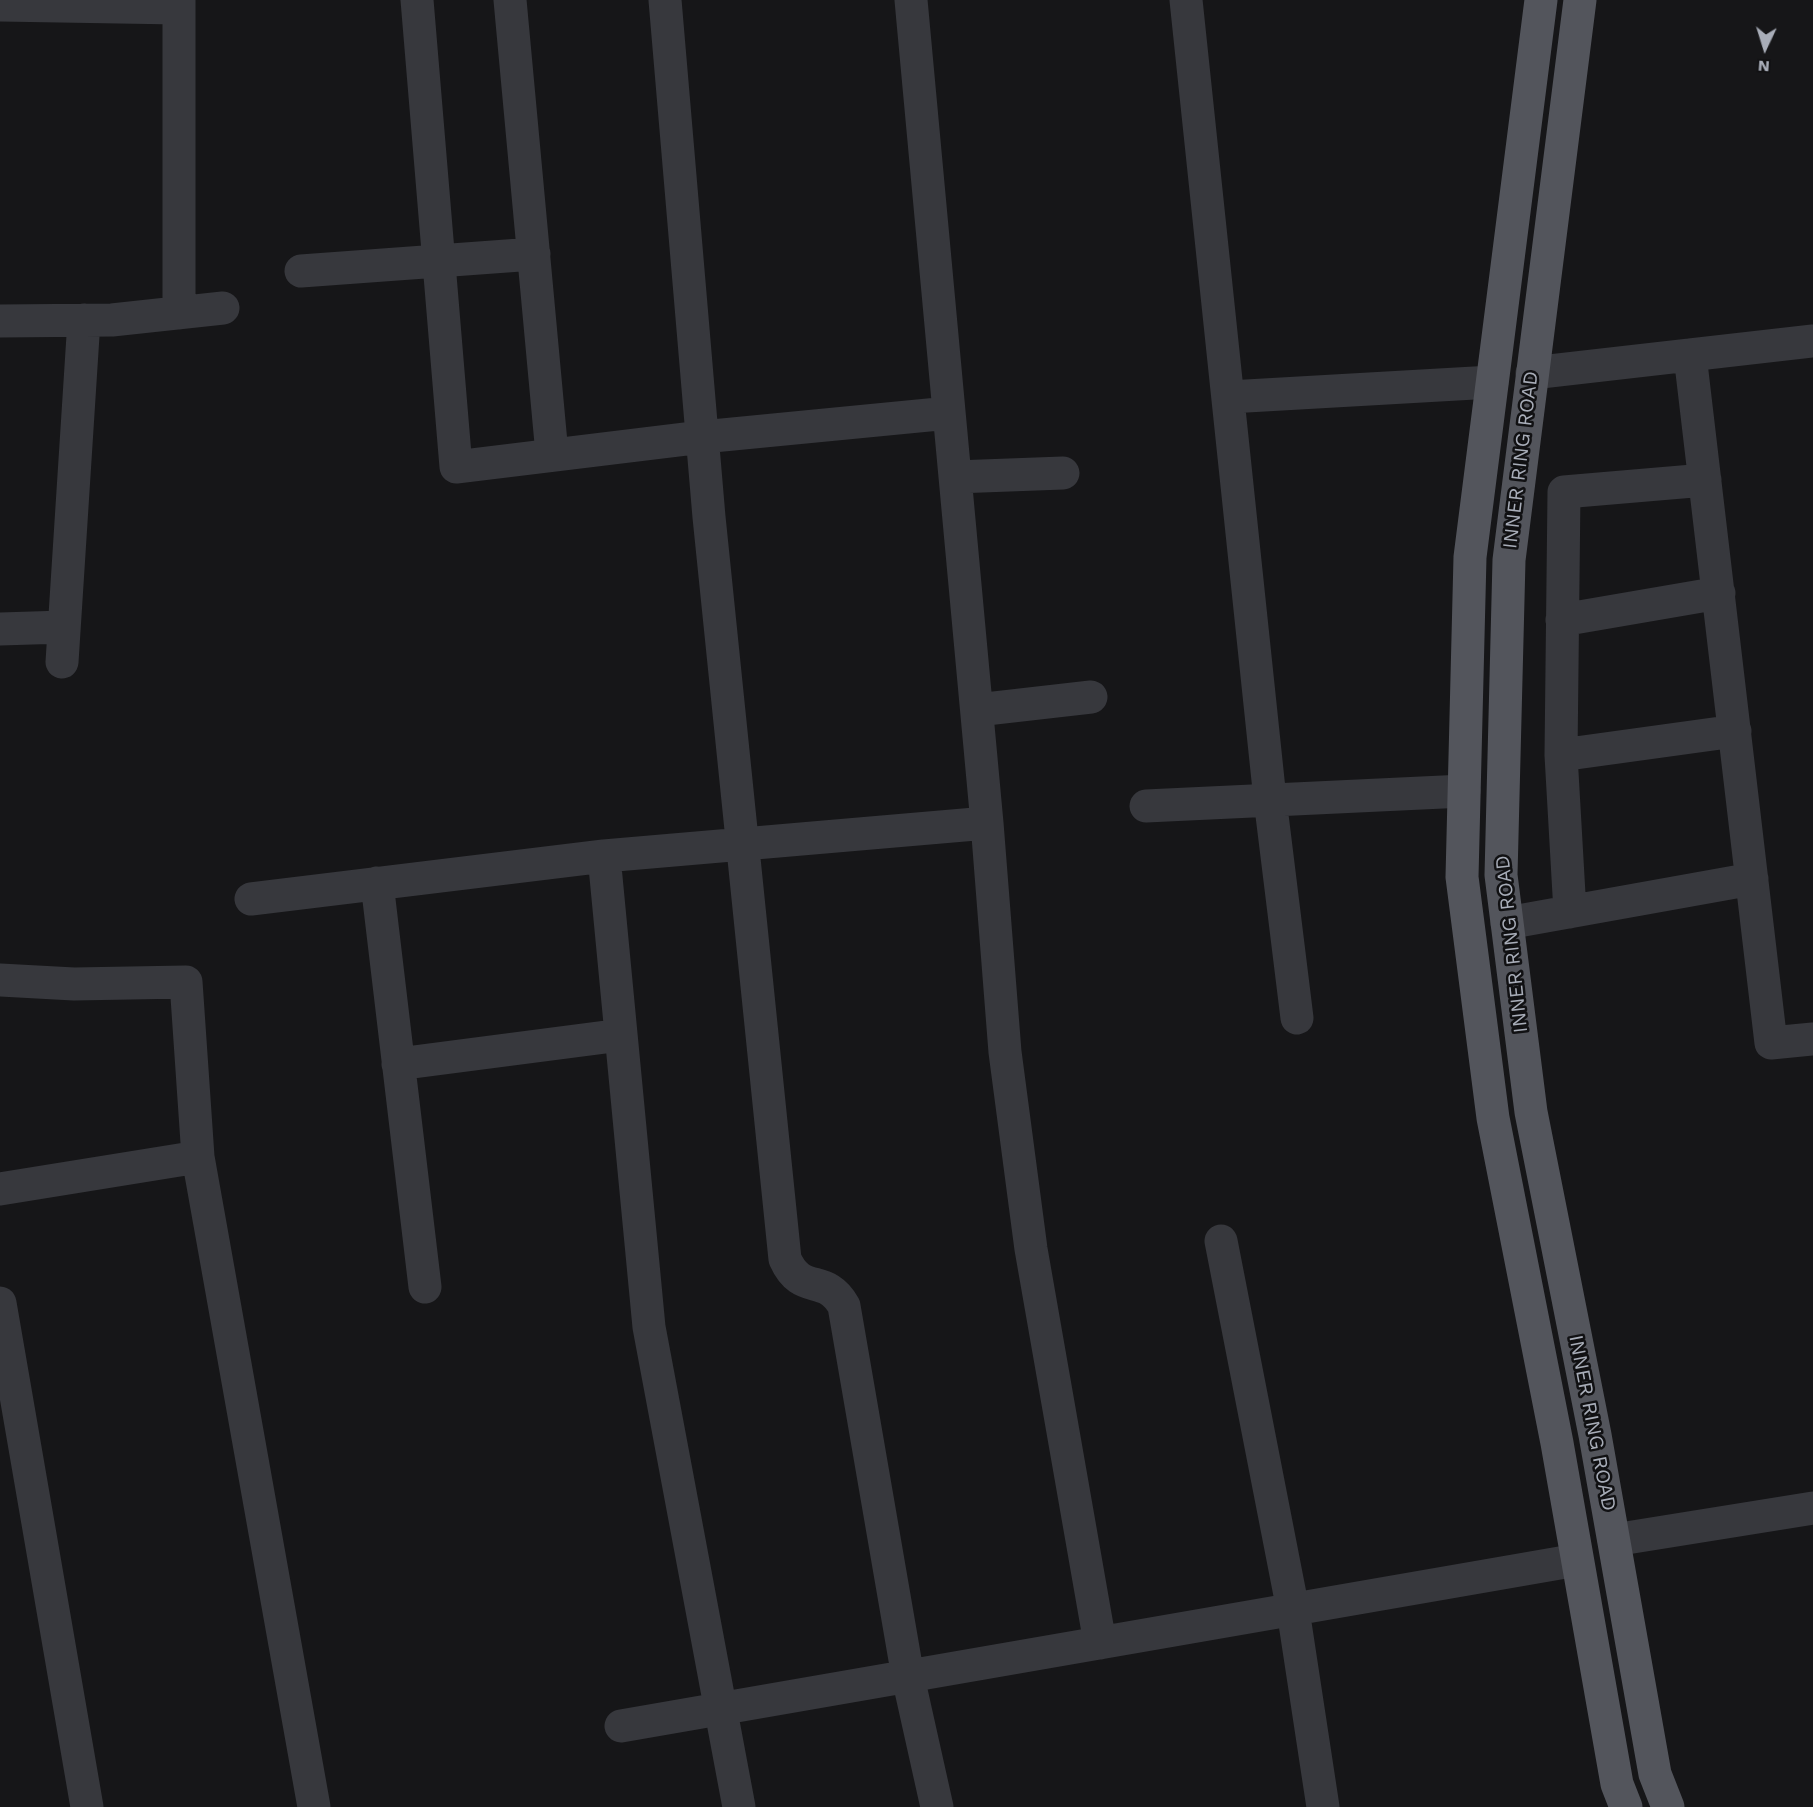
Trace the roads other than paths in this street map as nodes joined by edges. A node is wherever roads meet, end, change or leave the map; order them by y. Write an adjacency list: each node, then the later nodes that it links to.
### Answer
1 (417, 0): 11 (street)
2 (510, 0): 10 (street)
3 (665, 0): 23 (street)
4 (911, 0): 22 (street)
5 (1186, 0): 21 (street)
6 (1541, 0): 20 (main road, INNER RING ROAD)
7 (1580, 0): 19 (main road, INNER RING ROAD)
8 (179, 4): 9 (street); 14 (street)
9 (0, 5)
10 (534, 254): 11 (street); 24 (street)
11 (439, 262): 12 (street); 24 (street)
12 (301, 271)
13 (223, 308): 14 (street)
14 (179, 313): 15 (street)
15 (84, 320): 16 (street); 30 (street)
16 (0, 321)
17 (1813, 341): 18 (street)
18 (1690, 354): 19 (street); 27 (street)
19 (1532, 373): 47 (main road, INNER RING ROAD)
20 (1492, 382): 21 (street); 37 (main road, INNER RING ROAD)
21 (1229, 397): 38 (street)
22 (949, 413): 23 (street); 26 (street)
23 (702, 437): 24 (street); 41 (street)
24 (552, 454)
25 (1063, 473): 26 (street)
26 (955, 477): 34 (street)
27 (1705, 480): 28 (street); 29 (street)
28 (1719, 593): 29 (street); 35 (street)
29 (1562, 620): 36 (street)
30 (64, 627): 31 (street); 32 (street)
31 (0, 629)
32 (62, 662)
33 (1091, 697): 34 (street)
34 (977, 710): 40 (street)
35 (1735, 731): 36 (street); 43 (street)
36 (1561, 755): 46 (street)
37 (1464, 792): 38 (street); 60 (main road, INNER RING ROAD)
38 (1270, 799): 39 (street); 49 (street)
39 (1146, 806)
40 (987, 823): 41 (street); 62 (street)
41 (742, 843): 42 (street); 63 (street)
42 (604, 856): 44 (street); 50 (street)
43 (1752, 879): 46 (street); 51 (street)
44 (377, 884): 45 (street); 52 (street)
45 (251, 898)
46 (1570, 912): 47 (street)
47 (1507, 923): 59 (main road, INNER RING ROAD)
48 (0, 980): 53 (street)
49 (1298, 1018)
50 (621, 1035): 52 (street); 64 (street)
51 (1813, 1039)
52 (398, 1064): 56 (street)
53 (198, 1157): 54 (street); 67 (street)
54 (0, 1189)
55 (1221, 1241): 61 (street)
56 (425, 1287)
57 (0, 1303): 66 (street)
58 (1813, 1508): 59 (street)
59 (1614, 1540): 72 (main road, INNER RING ROAD)
60 (1577, 1560): 61 (street); 71 (main road, INNER RING ROAD)
61 (1293, 1610): 62 (street); 70 (street)
62 (1100, 1643): 63 (street)
63 (908, 1677): 64 (street); 69 (street)
64 (720, 1709): 65 (street); 68 (street)
65 (621, 1726)
66 (87, 1807)
67 (314, 1807)
68 (739, 1807)
69 (937, 1807)
70 (1323, 1807)
71 (1626, 1807)
72 (1668, 1807)

